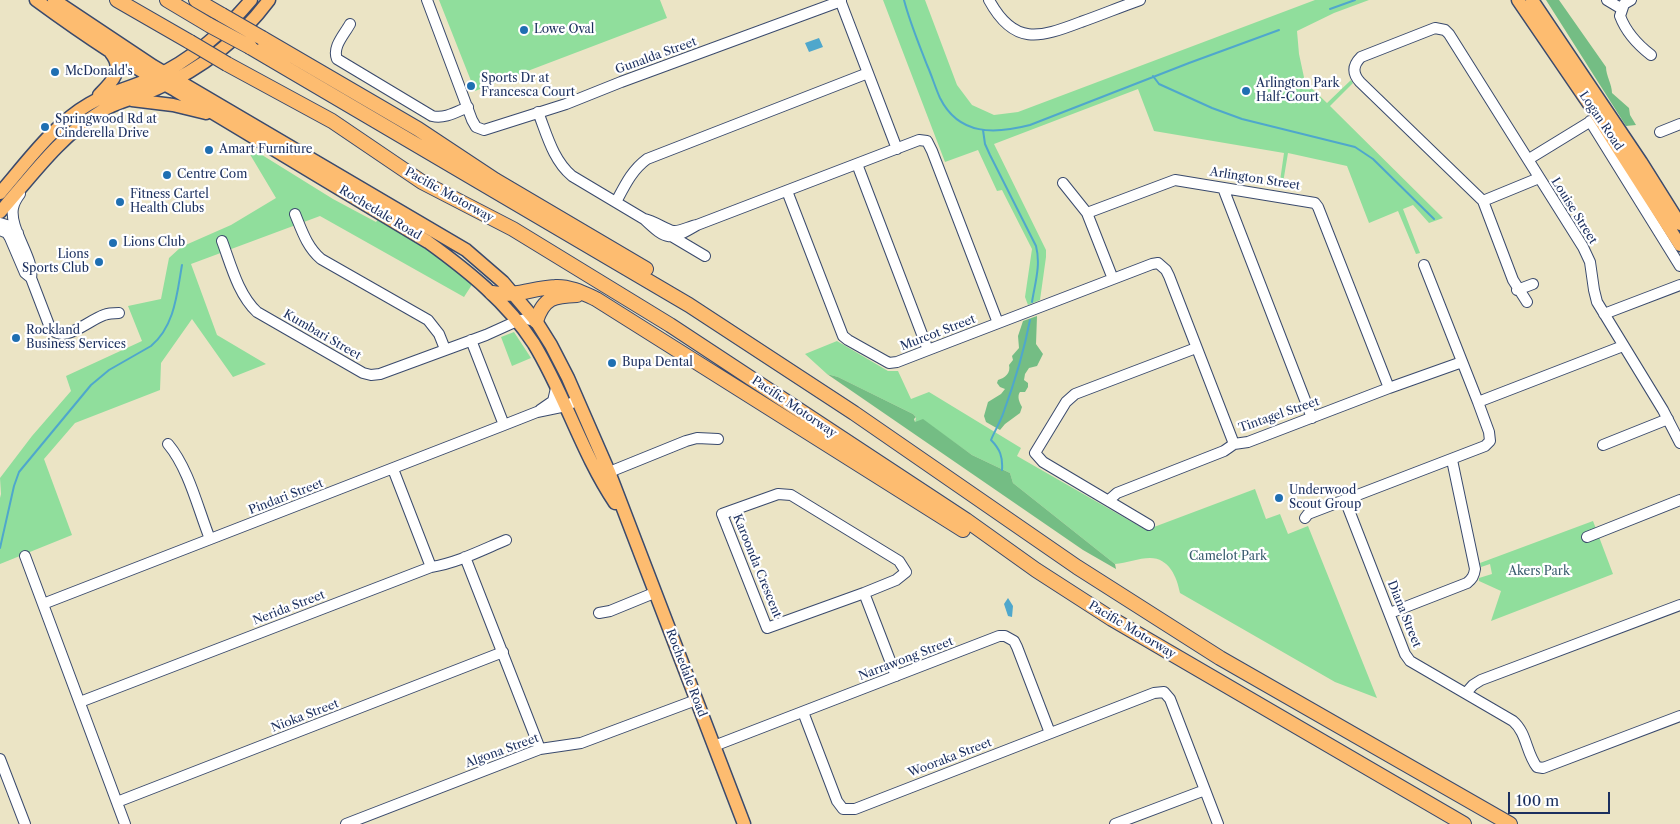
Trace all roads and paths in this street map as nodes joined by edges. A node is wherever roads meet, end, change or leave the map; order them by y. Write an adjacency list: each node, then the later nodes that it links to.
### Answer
1 (36, 0): 18 (main road, Rochedale Road)
2 (54, 0): 22 (main road, Rochedale Road)
3 (117, 0): 113 (highway, Pacific Motorway, bridge)
4 (167, 0): 84 (highway, Pacific Motorway, bridge)
5 (196, 0): 84 (highway, bridge)
6 (250, 0): 22 (main road)
7 (269, 0): 19 (main road)
8 (427, 0): 26 (street)
9 (840, 0): 21 (street); 27 (street, Gunalda Street)
10 (989, 0): 11 (street)
11 (1140, 0)
12 (1518, 0): 29 (main road, Logan Road)
13 (1532, 0): 47 (main road, Logan Road)
14 (1607, 0): 16 (street)
15 (1631, 0): 16 (street)
16 (1622, 9): 20 (street)
17 (350, 24): 26 (street)
18 (110, 52): 22 (main road, Rochedale Road); 25 (main road)
19 (216, 54): 22 (main road); 23 (main road)
20 (1651, 55)
21 (868, 73): 32 (street); 42 (street)
22 (164, 79): 23 (main road, Rochedale Road); 24 (main road); 25 (main road); 28 (main road, Rochedale Road)
23 (203, 96): 66 (main road, Rochedale Road)
24 (129, 99): 28 (main road); 36 (main road)
25 (94, 101): 40 (main road)
26 (468, 107): 27 (street, Gunalda Street)
27 (538, 112): 42 (street)
28 (218, 116): 64 (main road, Rochedale Road)
29 (1594, 119): 33 (street); 54 (main road, Logan Road); 58 (street)
30 (1680, 124): 31 (street)
31 (1660, 132)
32 (897, 149): 34 (street); 72 (street)
33 (1529, 159): 35 (street, Louise Street); 41 (street, Louise Street)
34 (857, 164): 39 (street); 77 (street)
35 (1539, 178): 41 (street); 69 (street, Louise Street)
36 (26, 183): 43 (main road); 51 (street)
37 (1063, 183): 44 (street)
38 (1223, 188): 44 (street, Arlington Street); 80 (street, Arlington Street); 85 (street)
39 (787, 191): 48 (street); 77 (street, Murcot Street)
40 (0, 193)
41 (1482, 201): 63 (street)
42 (616, 202): 52 (street)
43 (0, 212)
44 (1087, 213): 60 (street)
45 (295, 214): 76 (street)
46 (0, 222): 51 (street)
47 (1680, 224)
48 (697, 225): 50 (street); 52 (street)
49 (0, 230): 59 (street)
50 (686, 232): 52 (street); 55 (street)
51 (18, 234): 59 (street)
52 (673, 234): 55 (street)
53 (222, 241): 76 (street, Kumbari Street)
54 (1680, 245)
55 (689, 246): 56 (street)
56 (705, 256)
57 (1424, 265): 78 (street)
58 (1680, 266)
59 (31, 278): 68 (street)
60 (1114, 279): 72 (street, Murcot Street); 75 (street, Murcot Street)
61 (1533, 284): 63 (street)
62 (1680, 285): 69 (street)
63 (1518, 290): 67 (street)
64 (492, 293): 66 (highway); 70 (main road, Rochedale Road)
65 (585, 294): 66 (highway); 71 (highway); 113 (highway)
66 (514, 295): 71 (main road, Rochedale Road)
67 (1527, 302)
68 (119, 313)
69 (1604, 314): 74 (street, Louise Street)
70 (517, 321): 71 (street, Kumbari Street); 73 (street, Kumbari Street); 79 (main road, Rochedale Road)
71 (536, 321): 82 (main road, Rochedale Road)
72 (998, 323): 77 (street, Murcot Street)
73 (471, 340): 76 (street, Kumbari Street); 87 (street)
74 (1623, 346): 81 (street); 86 (street, Louise Street)
75 (1196, 348): 91 (street); 96 (street)
76 (445, 349)
77 (928, 350)
78 (1462, 362): 80 (street, Tintagel Street); 81 (street)
79 (556, 388): 82 (main road, Rochedale Road); 83 (street, Pindari Street)
80 (1389, 388): 85 (street, Tintagel Street)
81 (1478, 402): 93 (street)
82 (571, 403): 83 (street, Pindari Street); 95 (main road, Rochedale Road)
83 (538, 412): 87 (street, Pindari Street)
84 (854, 413): 134 (highway, Pacific Motorway)
85 (1312, 418): 91 (street, Tintagel Street)
86 (1668, 419): 89 (street, Louise Street); 92 (street)
87 (504, 425): 94 (street, Pindari Street)
88 (718, 439): 95 (street)
89 (1680, 443)
90 (168, 444): 102 (street)
91 (1234, 444): 96 (street, Tintagel Street)
92 (1603, 444)
93 (1452, 460): 97 (street); 112 (street)
94 (393, 469): 102 (street, Pindari Street); 106 (street)
95 (604, 474): 107 (main road, Rochedale Road)
96 (1109, 500): 100 (street)
97 (1345, 500): 99 (street); 112 (street, Diana Street)
98 (1680, 500): 101 (street)
99 (1305, 518)
100 (1149, 525)
101 (1587, 537)
102 (210, 539): 109 (street, Pindari Street)
103 (506, 540): 105 (street, Nerida Street)
104 (25, 556): 109 (street)
105 (465, 557): 106 (street, Nerida Street); 114 (street)
106 (431, 567): 118 (street, Nerida Street)
107 (654, 593): 111 (street); 117 (main road, Rochedale Road)
108 (864, 593): 108 (street, Karoonda Crescent); 115 (street)
109 (43, 604): 118 (street)
110 (1680, 605): 116 (street)
111 (599, 613)
112 (1390, 613): 116 (street, Diana Street)
113 (1112, 619): 133 (highway, Pacific Motorway)
114 (502, 652): 123 (street); 126 (street, Nioka Street)
115 (896, 676): 119 (street, Narrawong Street); 121 (street, Narrawong Street)
116 (1466, 693): 120 (street, Diana Street)
117 (696, 700): 122 (main road, Rochedale Road); 123 (street, Algona Street)
118 (80, 702): 126 (street)
119 (803, 712): 121 (street, Wooraka Street); 122 (street, Narrawong Street)
120 (1680, 716)
121 (1050, 733): 125 (street, Wooraka Street)
122 (714, 746): 130 (main road, Rochedale Road)
123 (540, 749): 129 (street, Algona Street)
124 (1, 766): 127 (street)
125 (1205, 790): 131 (street); 132 (street)
126 (117, 802): 128 (street)
127 (25, 824)
128 (125, 824)
129 (346, 824)
130 (744, 824)
131 (1115, 824)
132 (1218, 824)
133 (1464, 824)
134 (1510, 824)

